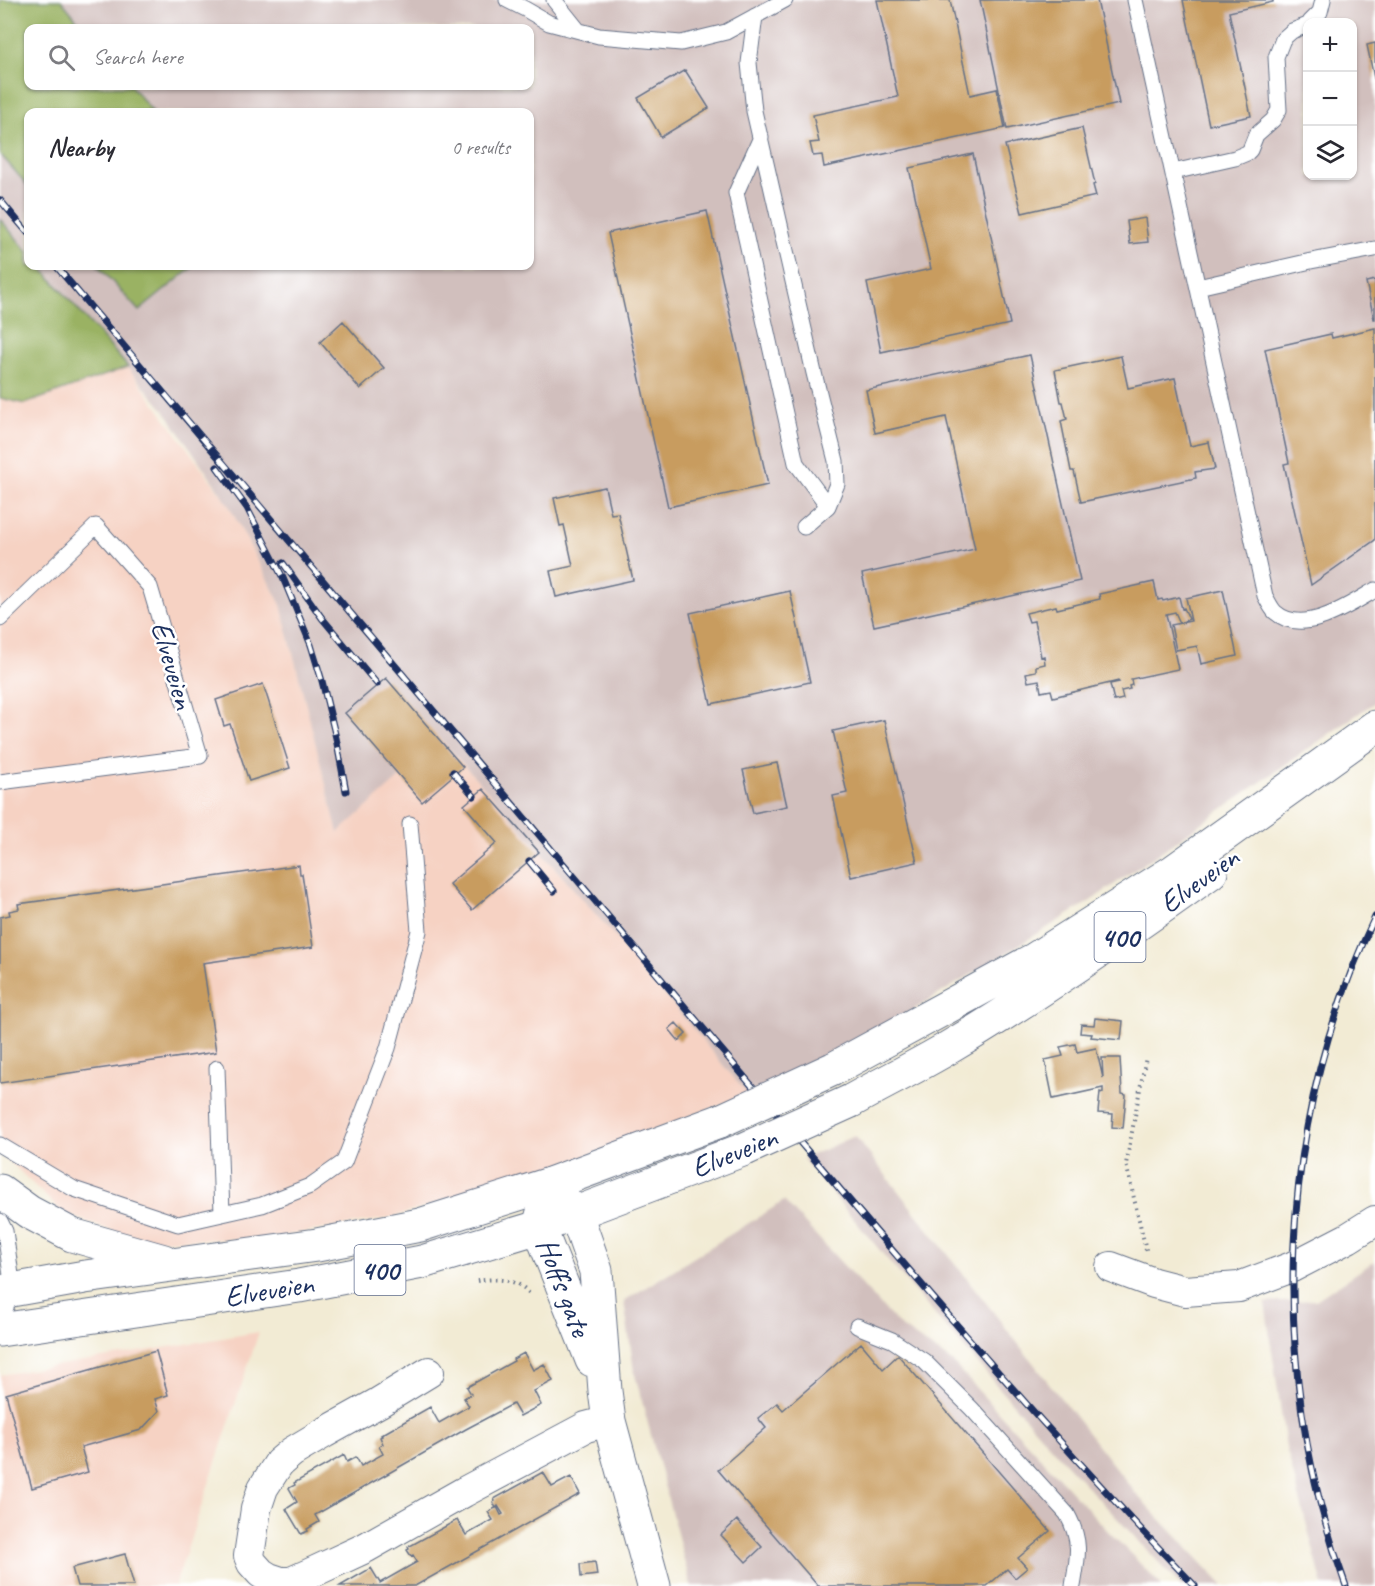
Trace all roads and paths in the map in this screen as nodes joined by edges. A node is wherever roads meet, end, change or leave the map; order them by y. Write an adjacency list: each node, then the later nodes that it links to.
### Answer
1 (507, 0): 9 (lane)
2 (554, 0): 9 (lane)
3 (785, 0): 6 (lane)
4 (1135, 0): 11 (lane)
5 (1323, 0): 7 (lane)
6 (755, 16): 9 (lane); 10 (lane)
7 (1314, 18)
8 (1303, 27): 11 (lane)
9 (578, 31)
10 (760, 137): 14 (lane); 14 (lane)
11 (1173, 172): 13 (lane)
12 (1375, 249): 13 (lane)
13 (1198, 287): 16 (lane)
14 (828, 506): 15 (lane)
15 (804, 527)
16 (1375, 590)
17 (0, 619): 20 (lane, Elveveien)
18 (1375, 727): 25 (main road, Elveveien / 400, bridge)
19 (1375, 752): 28 (main road, Elveveien / 400, bridge)
20 (0, 782)
21 (410, 824): 27 (lane)
22 (1146, 1057): 35 (path)
23 (218, 1068): 27 (lane)
24 (0, 1145): 27 (lane)
25 (550, 1184): 28 (main road, Hoffs gate); 31 (main road, Hoffs gate); 32 (main road, Elveveien / 400)
26 (0, 1191): 32 (main road, 400)
27 (222, 1214)
28 (576, 1214): 31 (main road, Elveveien / 400); 42 (main road, Hoffs gate)
29 (0, 1221): 36 (lane)
30 (1375, 1221): 35 (street)
31 (539, 1227): 40 (main road, Elveveien / 400); 42 (main road, Hoffs gate)
32 (177, 1264): 36 (main road, Elveveien / 400)
33 (1111, 1267): 35 (street)
34 (470, 1281): 37 (path)
35 (1154, 1283)
36 (6, 1291): 38 (lane)
37 (533, 1297)
38 (0, 1322)
39 (857, 1326): 45 (lane)
40 (0, 1330)
41 (429, 1372): 43 (street)
42 (607, 1406): 43 (street); 44 (main road, Hoffs gate)
43 (266, 1582)
44 (654, 1586)
45 (1073, 1586)

